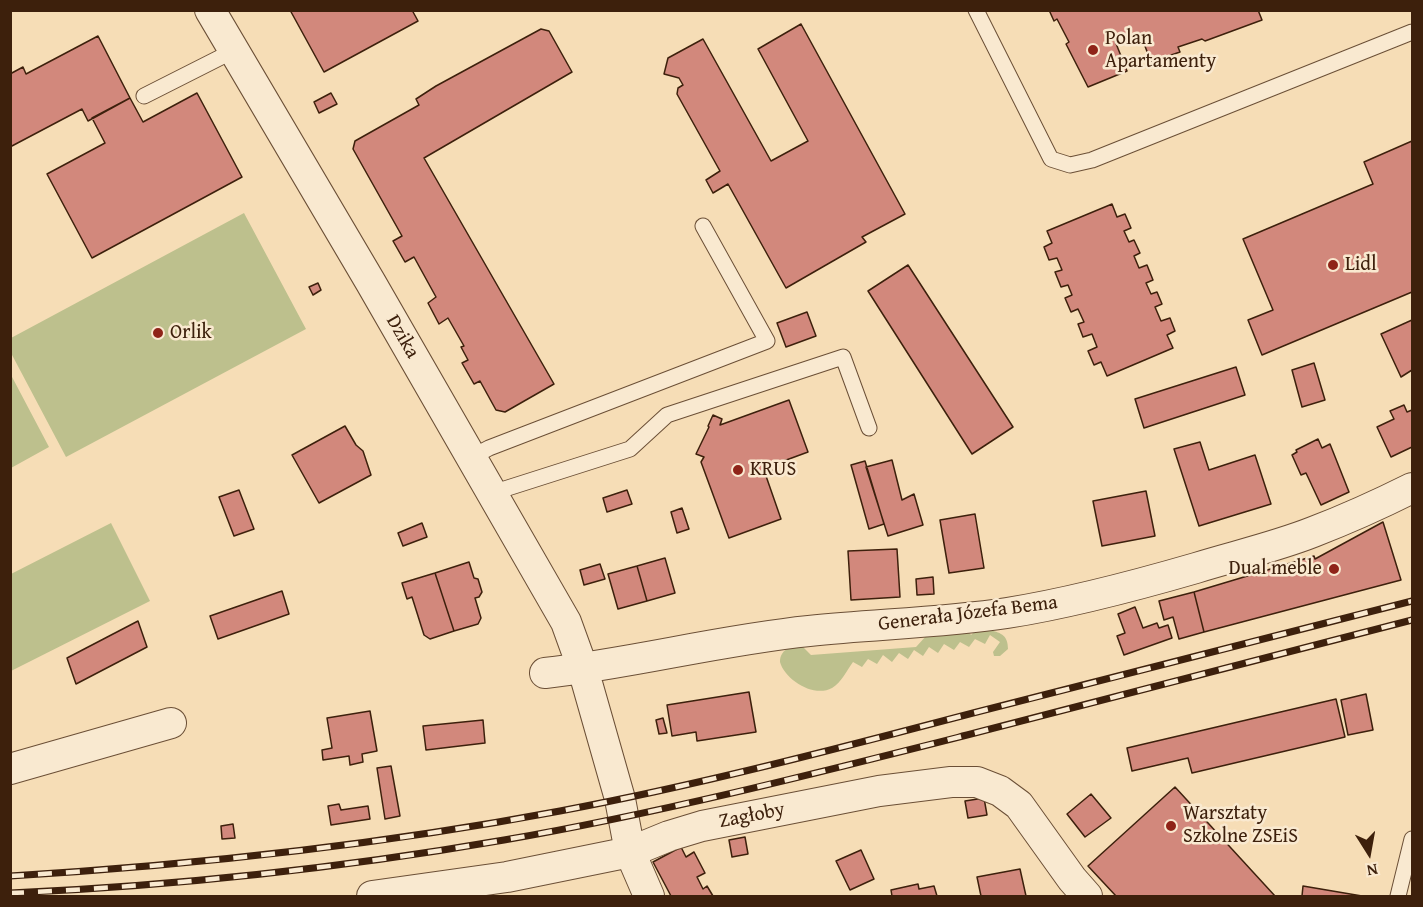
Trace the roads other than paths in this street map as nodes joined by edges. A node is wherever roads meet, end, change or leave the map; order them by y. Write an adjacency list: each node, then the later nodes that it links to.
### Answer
1 (210, 10): 4 (street, Dzika)
2 (976, 10): 3 (lane)
3 (1413, 32)
4 (235, 50): 5 (lane); 8 (street, Dzika)
5 (144, 96)
6 (703, 226): 8 (lane)
7 (869, 428): 10 (lane)
8 (472, 457): 10 (street, Dzika)
9 (1413, 488): 11 (street, Generała Józefa Bema)
10 (492, 493): 11 (street, Dzika)
11 (583, 669): 12 (street, Generała Józefa Bema); 16 (street, Dzika)
12 (545, 673)
13 (171, 723): 14 (street)
14 (10, 769)
15 (1413, 839): 20 (lane)
16 (630, 852): 17 (street, Zagłoby); 18 (street, Dzika); 19 (street, Zagłoby)
17 (372, 897)
18 (649, 897)
19 (1087, 897)
20 (1398, 897)

